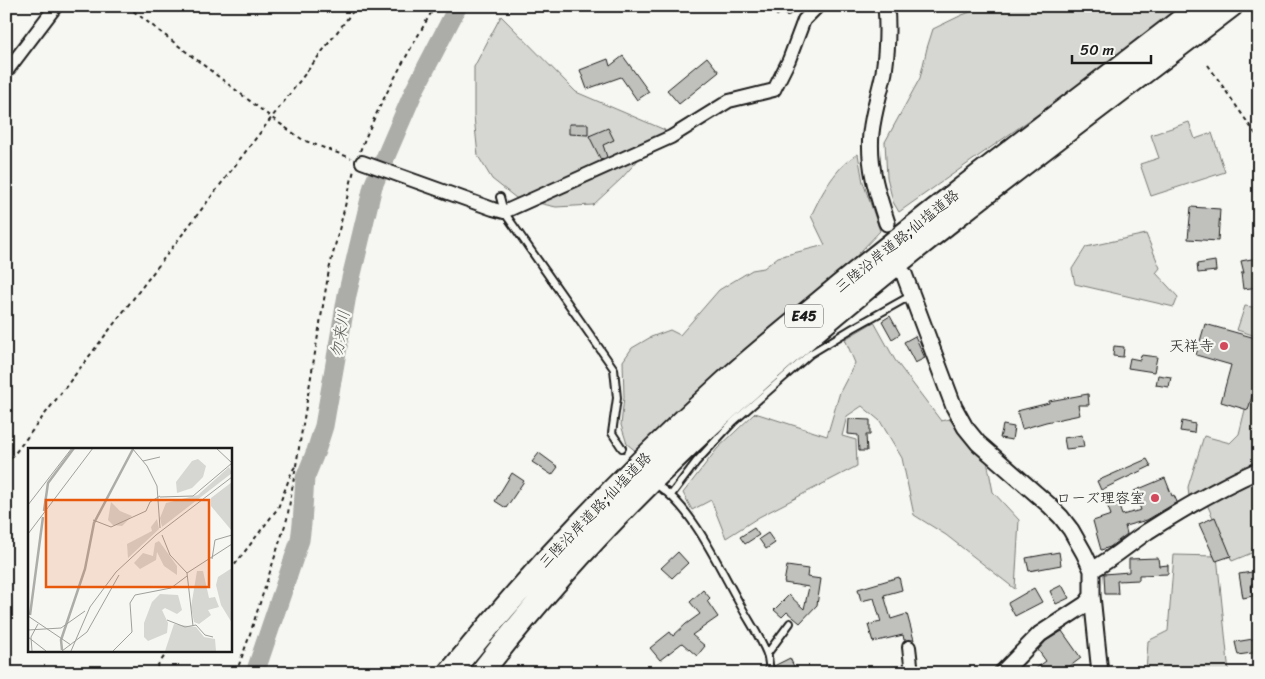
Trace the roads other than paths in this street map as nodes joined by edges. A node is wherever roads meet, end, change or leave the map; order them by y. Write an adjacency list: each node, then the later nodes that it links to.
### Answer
1 (56, 6): 6 (street)
2 (818, 6): 9 (street)
3 (886, 6): 10 (street)
4 (1200, 6): 23 (highway, 三陸沿岸道路;仙塩道路 / E45)
5 (1231, 6): 17 (highway, 三陸沿岸道路;仙塩道路 / E45)
6 (6, 72)
7 (359, 161): 9 (street)
8 (500, 196): 9 (lane)
9 (504, 212): 13 (lane)
10 (887, 223)
11 (904, 274): 12 (street)
12 (913, 295): 16 (lane); 18 (street)
13 (622, 448)
14 (1259, 470): 18 (street)
15 (661, 488): 16 (lane)
16 (671, 495): 22 (lane)
17 (603, 530): 24 (highway, 三陸沿岸道路;仙塩道路 / E45); 25 (highway)
18 (1092, 570): 19 (street)
19 (1092, 596): 28 (street); 29 (street)
20 (790, 623): 22 (lane)
21 (909, 647): 27 (street)
22 (767, 654): 26 (lane)
23 (450, 673)
24 (481, 673)
25 (499, 673)
26 (770, 673)
27 (912, 673)
28 (1002, 673)
29 (1100, 673)

